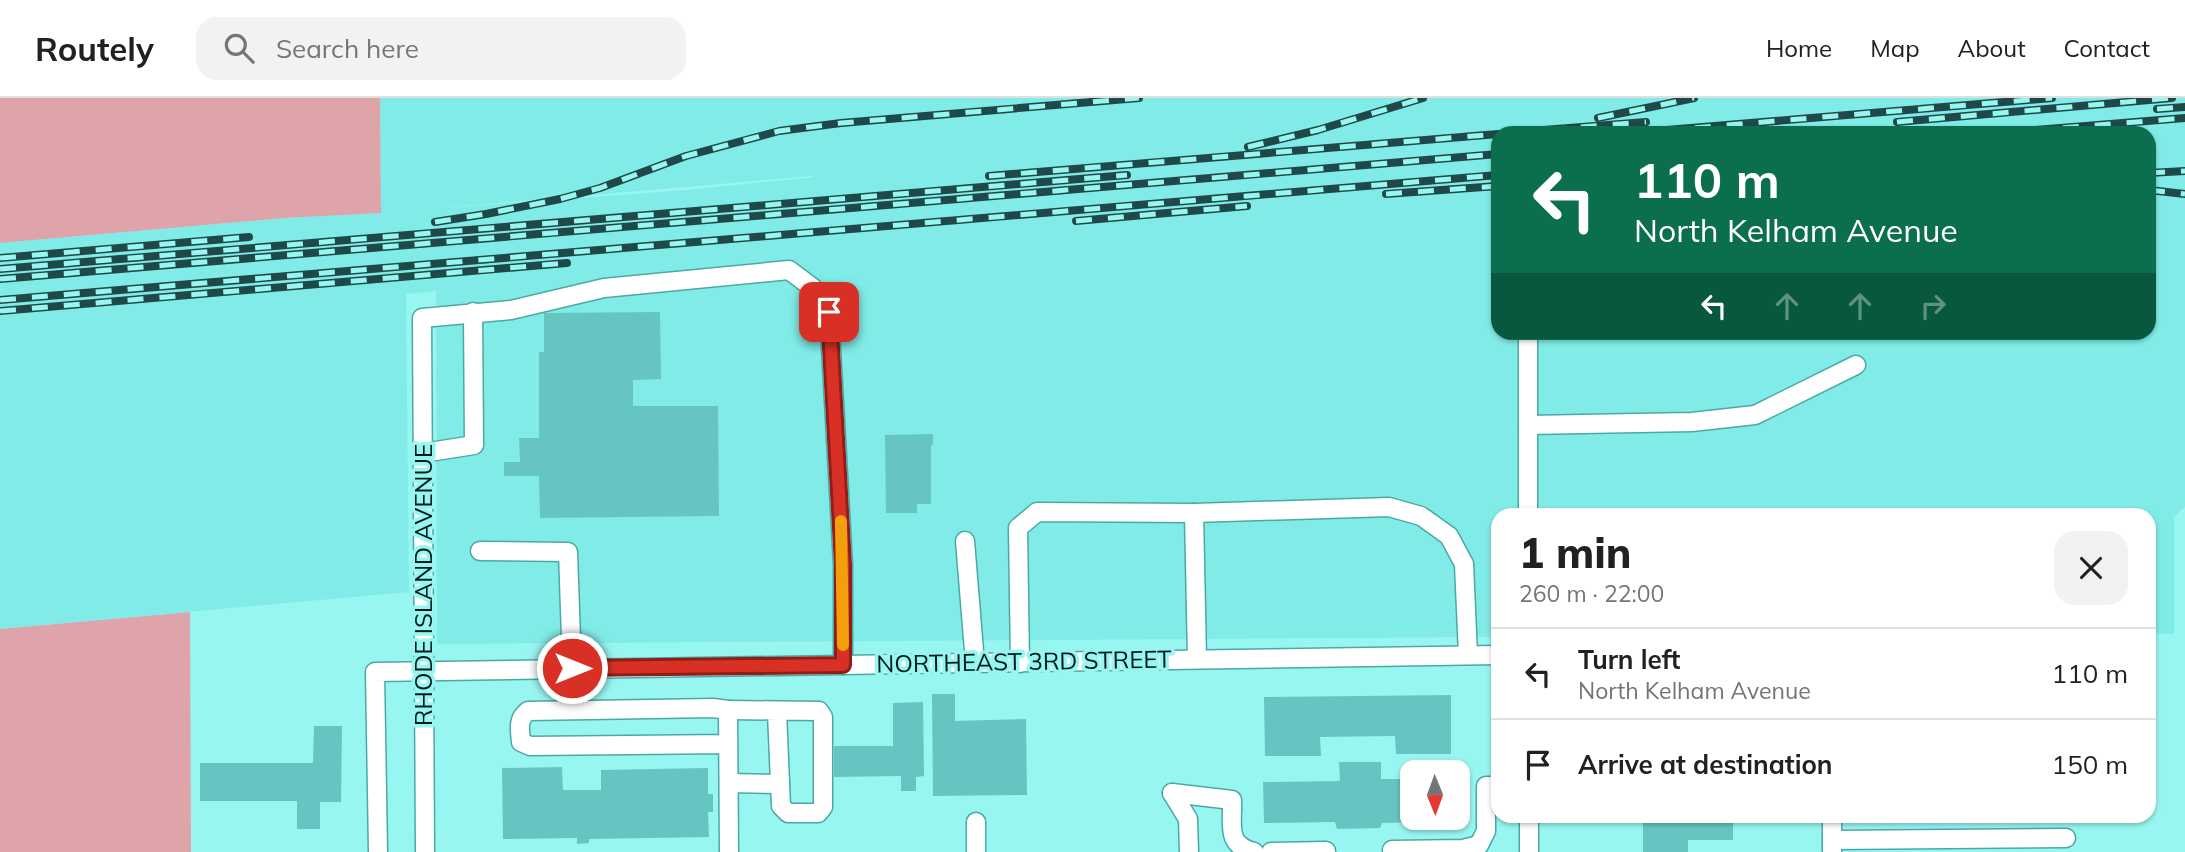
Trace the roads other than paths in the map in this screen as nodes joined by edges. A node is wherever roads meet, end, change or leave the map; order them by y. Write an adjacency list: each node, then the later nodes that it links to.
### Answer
1 (473, 312): 5 (street); 5 (street, RHODE ISLAND AVENUE); 15 (street)
2 (1528, 340): 4 (street)
3 (1856, 365): 4 (street)
4 (1528, 425): 6 (street)
5 (423, 453): 17 (street, RHODE ISLAND AVENUE)
6 (1528, 508)
7 (1194, 513): 10 (street); 12 (street); 14 (street)
8 (965, 541): 13 (street)
9 (480, 551): 16 (street)
10 (1468, 655): 11 (street, NORTHEAST 3RD STREET); 12 (street, NORTHEAST 3RD STREET)
11 (1491, 655)
12 (1197, 659): 14 (street, NORTHEAST 3RD STREET)
13 (975, 663): 14 (street, NORTHEAST 3RD STREET); 15 (street, NORTHEAST 3RD STREET)
14 (1020, 663)
15 (843, 665): 16 (street, NORTHEAST 3RD STREET)
16 (572, 668): 17 (street, NORTHEAST 3RD STREET)
17 (424, 669): 31 (street, NORTHEAST 3RD STREET); 32 (street, RHODE ISLAND AVENUE)
18 (728, 710): 19 (street); 20 (street); 20 (street)
19 (777, 712): 22 (street); 22 (street)
20 (728, 744): 21 (street)
21 (729, 783): 22 (street); 33 (street)
22 (780, 784)
23 (1491, 786): 29 (street)
24 (976, 822): 34 (street)
25 (1529, 823): 38 (street)
26 (1832, 823): 28 (street)
27 (2066, 838): 28 (street)
28 (1832, 846)
29 (1392, 850)
30 (1326, 851): 37 (street)
31 (378, 852)
32 (425, 852)
33 (729, 852)
34 (976, 852)
35 (1189, 852): 36 (street)
36 (1254, 852)
37 (1271, 852)
38 (1529, 852)

